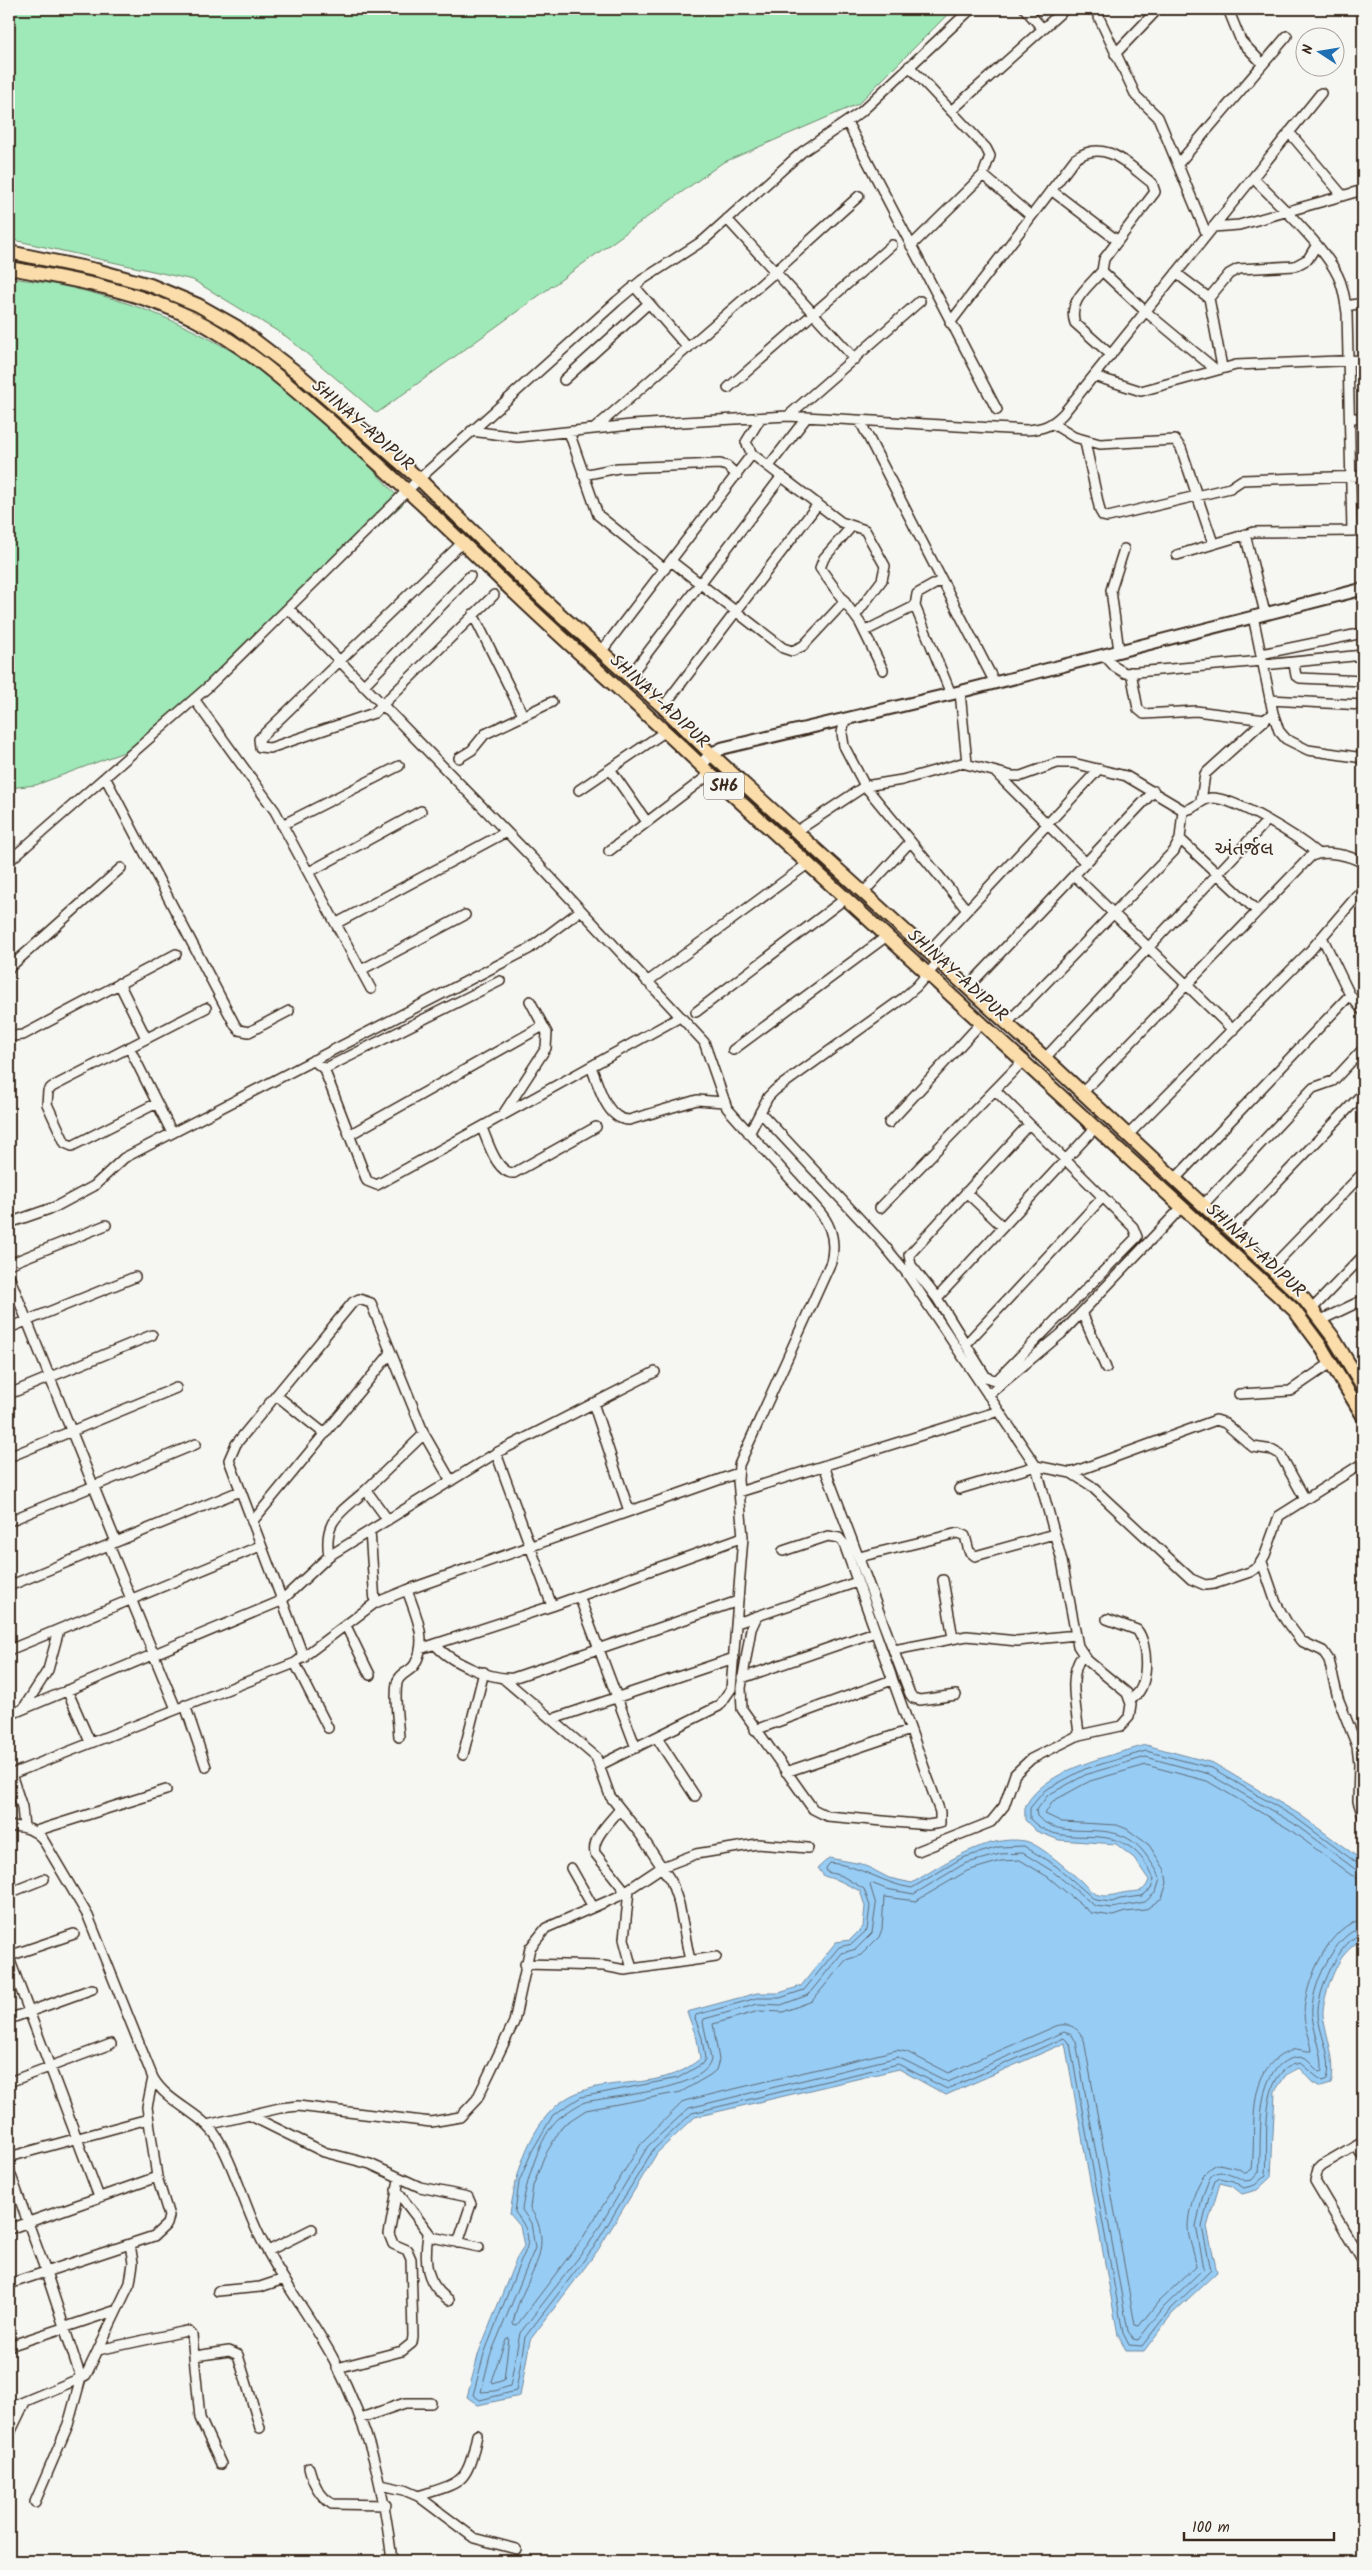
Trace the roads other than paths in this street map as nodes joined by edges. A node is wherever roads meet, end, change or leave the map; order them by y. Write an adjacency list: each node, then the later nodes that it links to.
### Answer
1 (971, 9): 11 (street)
2 (1025, 9): 7 (street)
3 (1065, 9): 7 (street)
4 (1096, 9): 9 (street)
5 (1158, 9): 9 (street)
6 (1228, 9): 10 (street)
7 (1042, 28): 13 (street)
8 (1287, 36): 10 (street)
9 (1115, 54): 16 (street)
10 (1263, 64): 16 (street)
11 (909, 66): 13 (street); 14 (street)
12 (1321, 94): 15 (street)
13 (951, 111): 17 (street)
14 (847, 122): 25 (street); 30 (street)
15 (1289, 132): 18 (street); 22 (street)
16 (1178, 164): 27 (street)
17 (983, 175): 24 (street); 30 (street)
18 (1252, 178): 23 (street); 26 (street)
19 (1051, 190): 24 (street); 28 (street); 28 (street)
20 (1363, 190): 22 (street)
21 (859, 196): 35 (street)
22 (1343, 196): 23 (street)
23 (1286, 212): 26 (street); 31 (street)
24 (1031, 216): 45 (street)
25 (728, 220): 35 (street); 37 (street)
26 (1213, 227): 27 (street)
27 (1207, 235): 36 (street)
28 (1118, 241): 34 (street)
29 (892, 245): 44 (street)
30 (910, 246): 45 (street)
31 (1316, 246): 38 (street); 42 (street)
32 (9, 252): 74 (main road, SHINAY-ADIPUR / SH6)
33 (9, 268): 75 (main road, SHINAY-ADIPUR / SH6)
34 (1102, 271): 43 (street); 47 (street)
35 (776, 272): 44 (street); 46 (street)
36 (1176, 273): 38 (street); 43 (street)
37 (634, 286): 40 (street); 64 (street)
38 (1208, 298): 51 (street)
39 (920, 301): 48 (street)
40 (649, 303): 46 (street); 53 (street)
41 (1363, 303): 42 (street)
42 (1346, 306): 50 (street)
43 (1146, 311): 47 (street); 51 (street)
44 (813, 314): 48 (street); 54 (street)
45 (950, 323): 55 (street)
46 (688, 348): 63 (street)
47 (1111, 355): 52 (street)
48 (855, 359): 56 (street)
49 (1363, 360): 50 (street)
50 (1348, 361): 51 (street); 58 (street)
51 (1218, 368): 52 (street)
52 (1094, 376): 62 (street)
53 (564, 380)
54 (728, 388)
55 (997, 410)
56 (788, 416): 57 (street); 60 (street)
57 (807, 417): 61 (street); 68 (street)
58 (1350, 418): 59 (street); 72 (street)
59 (1363, 418)
60 (760, 419): 63 (street); 67 (street)
61 (860, 421): 62 (street); 89 (street)
62 (1054, 424): 66 (street)
63 (594, 429): 65 (street)
64 (471, 431): 65 (street); 74 (street)
65 (569, 432): 70 (street)
66 (1085, 442): 76 (street); 76 (street)
67 (752, 454): 68 (street); 69 (street)
68 (769, 466): 71 (street)
69 (737, 475): 70 (street); 86 (street)
70 (583, 476): 87 (street)
71 (782, 476): 77 (street); 90 (street)
72 (1352, 476): 73 (street); 76 (street); 80 (street)
73 (1363, 476)
74 (419, 479): 75 (street); 104 (main road, SHINAY-ADIPUR / SH6)
75 (408, 490): 82 (main road, SHINAY-ADIPUR / SH6); 95 (street)
76 (1197, 496): 83 (street)
77 (818, 504): 78 (street); 96 (street)
78 (852, 526): 93 (street); 99 (street)
79 (1363, 530): 80 (street)
80 (1352, 531): 81 (street)
81 (1245, 534): 83 (street); 97 (street)
82 (463, 542): 108 (street); 127 (main road, SHINAY-ADIPUR / SH6)
83 (1213, 544): 85 (street)
84 (1124, 549): 103 (street)
85 (1177, 555)
86 (671, 561): 87 (street); 90 (street)
87 (665, 569): 104 (street)
88 (470, 576): 115 (street)
89 (942, 580): 94 (street); 114 (street)
90 (700, 584): 96 (street); 112 (street)
91 (1363, 589): 97 (street)
92 (494, 594): 98 (street)
93 (844, 602): 96 (street); 99 (street)
94 (915, 606): 101 (street); 116 (street)
95 (288, 608): 108 (street); 117 (street)
96 (736, 611): 122 (street)
97 (1265, 613): 100 (street)
98 (473, 614): 121 (street); 124 (street)
99 (855, 616): 101 (street)
100 (1253, 616): 103 (street); 107 (street)
101 (864, 631): 110 (street)
102 (1363, 633): 107 (street)
103 (1119, 651): 105 (street)
104 (601, 652): 112 (main road, SHINAY-ADIPUR / SH6)
105 (1104, 655): 111 (street); 114 (street)
106 (1363, 656): 109 (street)
107 (1262, 660): 109 (street); 111 (street); 118 (street)
108 (340, 661): 115 (street); 121 (street)
109 (1294, 664): 113 (street)
110 (883, 670)
111 (1132, 672): 126 (street)
112 (629, 677): 122 (main road, SHINAY-ADIPUR / SH6)
113 (1363, 682)
114 (995, 683): 116 (street)
115 (363, 686): 121 (street)
116 (955, 693): 125 (street); 131 (street)
117 (194, 699): 137 (street); 146 (street)
118 (1270, 700): 120 (street); 123 (street)
119 (552, 702): 124 (street)
120 (1363, 705)
121 (382, 706): 149 (street)
122 (664, 707): 128 (main road, SHINAY-ADIPUR / SH6)
123 (1273, 712): 126 (street); 130 (street)
124 (523, 716): 129 (street)
125 (844, 719): 128 (street); 138 (street)
126 (1265, 720): 141 (street)
127 (666, 731): 133 (street); 134 (main road, SHINAY-ADIPUR / SH6)
128 (711, 754): 134 (street); 148 (main road, SHINAY-ADIPUR / SH6)
129 (460, 758)
130 (1363, 758)
131 (967, 763): 136 (street); 138 (street)
132 (399, 766): 146 (street)
133 (610, 769): 139 (street); 145 (street)
134 (705, 769): 145 (street); 155 (main road, SHINAY-ADIPUR / SH6)
135 (1099, 769): 136 (street); 140 (street); 147 (street)
136 (993, 771): 147 (street)
137 (105, 777): 154 (street); 189 (street)
138 (865, 786): 148 (street); 151 (street)
139 (579, 790)
140 (1154, 791): 142 (street); 156 (street)
141 (1201, 801): 142 (street); 144 (street)
142 (1183, 810): 150 (street)
143 (421, 811): 159 (street)
144 (1267, 821): 153 (street); 160 (street)
145 (647, 822): 152 (street)
146 (282, 825): 159 (street)
147 (1048, 825): 156 (street); 166 (street)
148 (797, 831): 163 (main road, SHINAY-ADIPUR / SH6)
149 (506, 832): 165 (street); 170 (street)
150 (1180, 839): 160 (street); 168 (street)
151 (910, 842): 163 (street); 166 (street)
152 (609, 851)
153 (1317, 853): 157 (street); 167 (street)
154 (9, 861)
155 (808, 863): 164 (main road, SHINAY-ADIPUR / SH6); 181 (street)
156 (1086, 863): 161 (street)
157 (1363, 863)
158 (121, 868): 177 (street)
159 (309, 872): 170 (street)
160 (1217, 874): 167 (street); 173 (street)
161 (1074, 875): 168 (street); 184 (street)
162 (1363, 889): 172 (street)
163 (863, 893): 174 (main road, SHINAY-ADIPUR / SH6)
164 (846, 898): 171 (main road, SHINAY-ADIPUR / SH6); 190 (street)
165 (581, 910): 181 (street); 203 (street)
166 (967, 910): 174 (street)
167 (1257, 911): 183 (street)
168 (1114, 914): 173 (street); 194 (street)
169 (465, 916): 178 (street)
170 (336, 923): 178 (street)
171 (887, 936): 179 (main road, SHINAY-ADIPUR / SH6); 201 (street)
172 (1322, 937): 186 (street); 196 (street)
173 (1148, 947): 183 (street); 202 (street)
174 (928, 952): 176 (main road, SHINAY-ADIPUR / SH6)
175 (176, 954): 182 (street)
176 (938, 962): 179 (street); 184 (main road, SHINAY-ADIPUR / SH6)
177 (9, 968)
178 (361, 970): 185 (street)
179 (928, 974): 193 (main road, SHINAY-ADIPUR / SH6); 212 (street)
180 (500, 981): 206 (street)
181 (647, 982): 192 (street)
182 (119, 983): 197 (street); 198 (street)
183 (1186, 984): 196 (street); 208 (street)
184 (967, 988): 194 (main road, SHINAY-ADIPUR / SH6)
185 (371, 989)
186 (1350, 995): 191 (street); 225 (street)
187 (530, 1001): 195 (street)
188 (206, 1008): 198 (street)
189 (289, 1011)
190 (696, 1012)
191 (1363, 1012)
192 (680, 1017): 205 (street); 210 (street)
193 (982, 1022): 204 (main road, SHINAY-ADIPUR / SH6); 214 (street)
194 (1006, 1024): 202 (main road, SHINAY-ADIPUR / SH6)
195 (544, 1026): 213 (street); 222 (street)
196 (1233, 1030): 221 (street)
197 (9, 1034)
198 (146, 1038): 199 (street)
199 (129, 1047): 211 (street); 211 (street)
200 (1363, 1049): 228 (street)
201 (733, 1050)
202 (1045, 1058): 208 (main road, SHINAY-ADIPUR / SH6)
203 (313, 1060): 206 (street); 219 (street)
204 (1024, 1060): 207 (street); 217 (main road, SHINAY-ADIPUR / SH6)
205 (591, 1067): 210 (street); 213 (street)
206 (324, 1069): 222 (street)
207 (995, 1090): 215 (street); 230 (street)
208 (1082, 1093): 221 (main road, SHINAY-ADIPUR / SH6)
209 (1363, 1093): 234 (street)
210 (724, 1102): 220 (street)
211 (157, 1103): 219 (street)
212 (760, 1112): 220 (street); 259 (street)
213 (502, 1117): 218 (street)
214 (889, 1123)
215 (1029, 1124): 223 (street); 226 (street)
216 (596, 1127): 218 (street)
217 (1096, 1127): 223 (street); 229 (main road, SHINAY-ADIPUR / SH6)
218 (482, 1128): 222 (street)
219 (172, 1133): 231 (street)
220 (749, 1134): 272 (street)
221 (1128, 1135): 225 (main road, SHINAY-ADIPUR / SH6)
222 (349, 1136)
223 (1066, 1160): 227 (street); 233 (street)
224 (1363, 1173): 237 (street)
225 (1175, 1179): 228 (main road, SHINAY-ADIPUR / SH6)
226 (966, 1192): 233 (street); 240 (street)
227 (1103, 1197): 248 (street); 248 (street)
228 (1203, 1205): 234 (main road, SHINAY-ADIPUR / SH6)
229 (1182, 1207): 243 (street); 250 (main road, SHINAY-ADIPUR / SH6)
230 (880, 1208)
231 (9, 1223)
232 (106, 1225): 236 (street)
233 (1003, 1227): 240 (street)
234 (1231, 1231): 237 (main road, SHINAY-ADIPUR / SH6)
235 (1363, 1256): 242 (street)
236 (9, 1264)
237 (1270, 1269): 242 (main road, SHINAY-ADIPUR / SH6)
238 (9, 1276): 244 (street)
239 (135, 1277): 244 (street)
240 (937, 1298): 248 (street)
241 (1363, 1300): 245 (street)
242 (1312, 1309): 245 (main road, SHINAY-ADIPUR / SH6)
243 (1082, 1313): 251 (street); 259 (street)
244 (27, 1320): 246 (street); 253 (street)
245 (1321, 1320): 254 (main road, SHINAY-ADIPUR / SH6)
246 (9, 1328)
247 (152, 1335): 253 (street)
248 (966, 1344)
249 (390, 1354): 258 (street); 264 (street); 265 (street)
250 (1331, 1363): 257 (street); 262 (main road, SHINAY-ADIPUR / SH6)
251 (1106, 1368)
252 (655, 1372): 260 (street)
253 (50, 1376): 256 (street); 263 (street)
254 (1363, 1387)
255 (176, 1388): 263 (street)
256 (9, 1394)
257 (1239, 1394)
258 (276, 1395): 264 (street); 278 (street)
259 (988, 1396): 261 (street)
260 (593, 1404): 267 (street); 281 (street)
261 (999, 1410): 270 (street); 271 (street)
262 (1363, 1416)
263 (72, 1431): 268 (street); 275 (street)
264 (325, 1434): 284 (street)
265 (424, 1434): 274 (street); 277 (street)
266 (196, 1444): 275 (street)
267 (496, 1454): 274 (street); 290 (street)
268 (9, 1457)
269 (1363, 1463): 280 (street)
270 (824, 1466): 279 (street); 293 (street)
271 (1036, 1466): 273 (street); 276 (street); 286 (street)
272 (738, 1473): 279 (street); 281 (street)
273 (1071, 1473): 280 (street); 294 (street)
274 (451, 1481): 282 (street)
275 (94, 1486): 283 (street); 288 (street)
276 (959, 1489)
277 (366, 1490): 282 (street); 292 (street)
278 (240, 1491): 284 (street); 288 (street)
279 (739, 1492): 287 (street)
280 (1305, 1499): 294 (street)
281 (628, 1511): 290 (street)
282 (388, 1520): 285 (street)
283 (9, 1521)
284 (252, 1522): 289 (street)
285 (370, 1531): 292 (street); 303 (street)
286 (1054, 1534): 293 (street); 311 (street)
287 (743, 1537): 299 (street); 302 (street)
288 (112, 1543): 297 (street); 300 (street)
289 (260, 1546): 300 (street); 301 (street)
290 (530, 1546): 298 (street); 304 (street)
291 (784, 1551): 296 (street)
292 (329, 1556): 301 (street)
293 (859, 1557): 317 (street)
294 (1262, 1562): 352 (street)
295 (943, 1580): 312 (street)
296 (857, 1582): 305 (street); 310 (street)
297 (9, 1586)
298 (407, 1590): 303 (street); 314 (street)
299 (579, 1596): 304 (street); 315 (street)
300 (131, 1600): 309 (street); 318 (street)
301 (281, 1601): 318 (street); 320 (street)
302 (738, 1601): 307 (street); 315 (street)
303 (375, 1603): 308 (street)
304 (552, 1606): 313 (street)
305 (757, 1616): 307 (street); 325 (street)
306 (1107, 1619): 331 (street)
307 (736, 1623): 321 (street)
308 (346, 1626): 320 (street); 324 (street)
309 (59, 1630): 316 (street); 333 (street)
310 (875, 1632): 325 (street); 327 (street)
311 (1076, 1635): 312 (street); 319 (street)
312 (953, 1638): 317 (street)
313 (435, 1644): 314 (street); 323 (street)
314 (420, 1649): 340 (street)
315 (599, 1649): 326 (street); 330 (street)
316 (9, 1650)
317 (894, 1650): 329 (street)
318 (154, 1654): 328 (street); 332 (street)
319 (1082, 1656): 331 (street); 339 (street)
320 (304, 1658): 322 (street)
321 (734, 1658): 330 (street); 341 (street)
322 (295, 1663): 332 (street); 336 (street)
323 (484, 1672): 326 (street); 344 (street)
324 (370, 1674)
325 (742, 1678): 337 (street)
326 (504, 1679): 335 (street)
327 (892, 1680): 337 (street); 338 (street)
328 (67, 1690): 333 (street); 342 (street)
329 (956, 1695)
330 (618, 1698): 335 (street); 343 (street)
331 (1130, 1698): 339 (street)
332 (180, 1707): 342 (street); 346 (street)
333 (22, 1709): 334 (street)
334 (9, 1715)
335 (553, 1719): 345 (street)
336 (328, 1728)
337 (755, 1730): 347 (street)
338 (910, 1730): 347 (street); 347 (street)
339 (1079, 1734): 357 (street)
340 (399, 1737)
341 (657, 1738): 343 (street); 350 (street)
342 (90, 1742): 348 (street)
343 (636, 1748): 345 (street)
344 (463, 1755)
345 (600, 1766): 351 (street)
346 (206, 1768)
347 (786, 1772)
348 (10, 1774): 354 (street)
349 (166, 1790): 355 (street)
350 (695, 1796)
351 (620, 1809): 358 (street); 361 (street)
352 (1363, 1816)
353 (9, 1827): 354 (street)
354 (24, 1827): 355 (street)
355 (36, 1831): 375 (street)
356 (808, 1848): 358 (street)
357 (918, 1851)
358 (662, 1867): 361 (street); 367 (street)
359 (571, 1868): 363 (street)
360 (44, 1879): 362 (street)
361 (627, 1891): 363 (street); 369 (street)
362 (9, 1893)
363 (593, 1908): 368 (street)
364 (74, 1934): 365 (street)
365 (9, 1957): 371 (street)
366 (716, 1957): 367 (street)
367 (690, 1961): 369 (street)
368 (525, 1964): 369 (street); 377 (street)
369 (632, 1969)
370 (92, 1989): 371 (street)
371 (29, 2012): 372 (street); 374 (street)
372 (9, 2019)
373 (110, 2044): 374 (street)
374 (50, 2067): 376 (street); 380 (street)
375 (153, 2078): 378 (street); 379 (street)
376 (9, 2082)
377 (249, 2115): 379 (street); 386 (street)
378 (148, 2119): 380 (street); 385 (street)
379 (207, 2126): 396 (street)
380 (77, 2139): 382 (street); 388 (street)
381 (1360, 2143): 383 (street); 397 (street)
382 (9, 2157)
383 (1363, 2157)
384 (9, 2170): 389 (street)
385 (158, 2177): 388 (street); 394 (street)
386 (399, 2179): 387 (street); 393 (street)
387 (396, 2190): 392 (street); 408 (street)
388 (99, 2197): 389 (street)
389 (28, 2222): 390 (street); 398 (street)
390 (9, 2228)
391 (312, 2229): 396 (street)
392 (428, 2234): 393 (street); 402 (street)
393 (458, 2243): 395 (street)
394 (130, 2244): 398 (street); 403 (street)
395 (479, 2248)
396 (268, 2252): 399 (street)
397 (1363, 2262)
398 (46, 2272): 400 (street); 404 (street)
399 (284, 2279): 401 (street); 408 (street)
400 (9, 2284)
401 (218, 2291)
402 (449, 2300)
403 (117, 2310): 404 (street); 406 (street)
404 (65, 2327): 405 (street); 409 (street)
405 (9, 2346)
406 (98, 2350): 407 (street); 409 (street)
407 (195, 2356): 414 (street); 417 (street)
408 (337, 2368): 413 (street)
409 (81, 2378): 410 (street); 421 (street)
410 (25, 2402): 412 (street); 415 (street)
411 (432, 2403): 413 (street)
412 (9, 2408)
413 (362, 2421): 419 (street)
414 (260, 2428)
415 (9, 2434)
416 (478, 2435): 420 (street)
417 (221, 2464)
418 (309, 2468): 422 (street)
419 (381, 2485): 420 (street); 422 (street)
420 (418, 2496): 423 (street)
421 (35, 2502)
422 (386, 2505): 424 (street)
423 (516, 2549)
424 (392, 2561)

